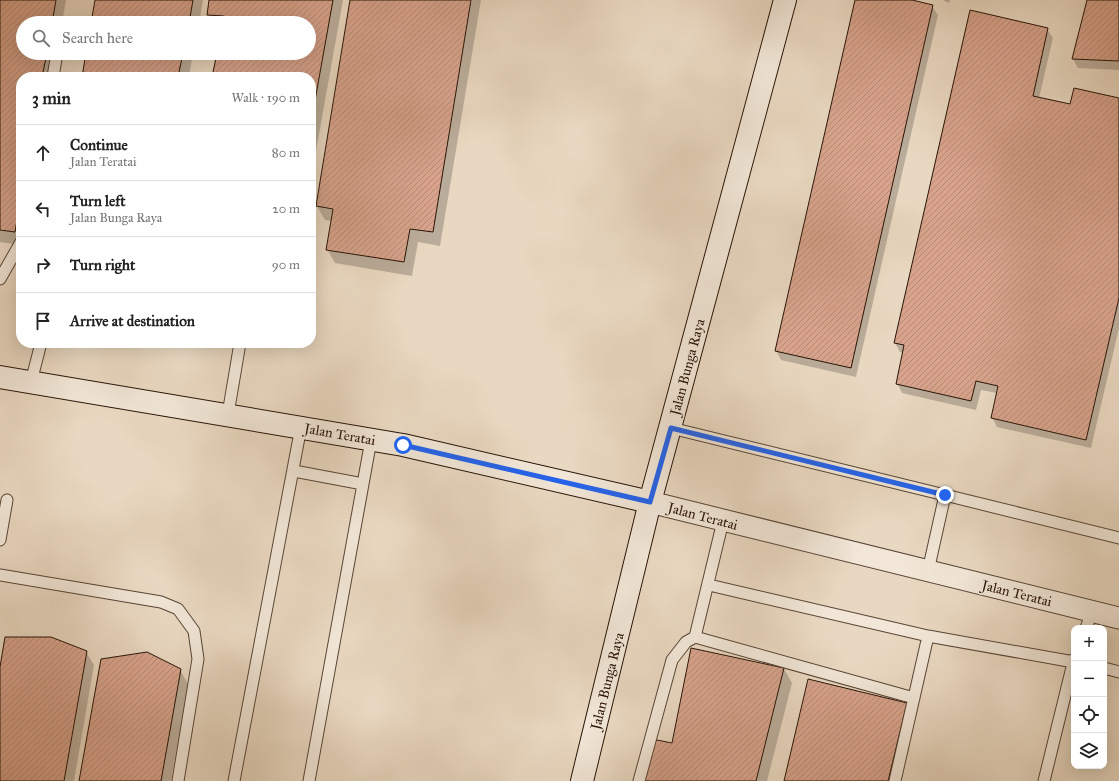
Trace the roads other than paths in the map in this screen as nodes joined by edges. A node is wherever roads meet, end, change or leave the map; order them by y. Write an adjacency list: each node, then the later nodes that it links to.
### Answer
1 (785, 0): 12 (street, Jalan Bunga Raya)
2 (56, 60): 3 (lane)
3 (53, 72)
4 (16, 251): 5 (lane)
5 (0, 280)
6 (40, 348): 9 (lane)
7 (239, 348): 10 (lane)
8 (0, 377): 9 (street, Jalan Teratai)
9 (30, 382): 10 (street, Jalan Teratai)
10 (228, 414): 11 (street, Jalan Teratai)
11 (301, 427): 13 (street, Jalan Teratai); 14 (lane)
12 (671, 428): 16 (lane); 18 (street, Jalan Bunga Raya)
13 (371, 440): 15 (lane); 18 (street, Jalan Teratai)
14 (294, 471): 15 (lane); 35 (lane)
15 (363, 484): 36 (lane)
16 (945, 495): 20 (lane); 22 (lane)
17 (7, 500): 21 (lane)
18 (650, 502): 19 (street, Jalan Teratai); 37 (street, Jalan Bunga Raya)
19 (723, 521): 22 (street, Jalan Teratai); 24 (lane)
20 (1119, 538)
21 (0, 540)
22 (928, 571): 26 (street, Jalan Teratai)
23 (0, 575): 34 (lane)
24 (709, 585): 27 (lane); 28 (lane)
25 (1119, 618): 26 (street, Jalan Teratai)
26 (1089, 620)
27 (928, 636): 29 (lane); 33 (lane)
28 (695, 637): 33 (lane); 38 (lane)
29 (1071, 660)
30 (1107, 669): 31 (lane)
31 (1119, 672)
32 (1071, 673): 40 (lane)
33 (914, 698): 39 (lane)
34 (178, 781)
35 (234, 781)
36 (309, 781)
37 (582, 781)
38 (639, 781)
39 (895, 781)
40 (1044, 781)

